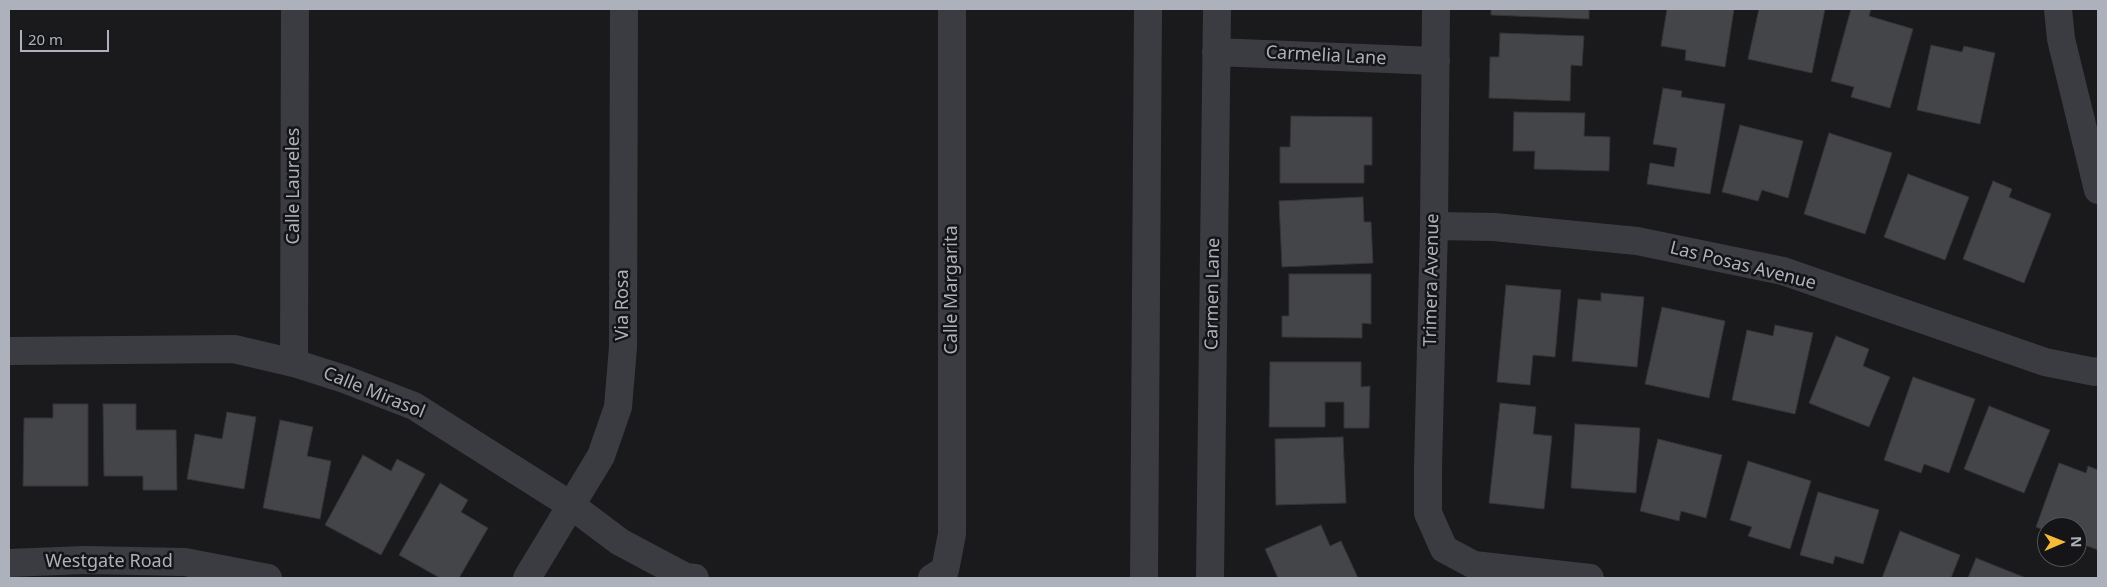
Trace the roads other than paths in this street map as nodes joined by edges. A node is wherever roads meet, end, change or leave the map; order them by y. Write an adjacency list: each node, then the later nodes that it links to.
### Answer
1 (295, 9): 13 (street, Calle Laureles)
2 (624, 9): 15 (street, Via Rosa)
3 (952, 9): 17 (street, Calle Margarita)
4 (1148, 9): 21 (street)
5 (1216, 9): 8 (street, Carmen Lane)
6 (1436, 9): 9 (street, Trimera Avenue)
7 (2058, 9): 10 (street)
8 (1216, 52): 9 (street, Carmelia Lane); 22 (street, Carmen Lane)
9 (1436, 61): 11 (street, Trimera Avenue)
10 (2098, 190)
11 (1434, 226): 14 (street, Las Posas Avenue); 23 (street, Trimera Avenue)
12 (9, 351): 13 (street, Calle Mirasol)
13 (294, 363): 15 (street, Calle Mirasol)
14 (2098, 371)
15 (572, 506): 19 (street, Via Rosa); 20 (street, Calle Mirasol)
16 (9, 563): 18 (street, Westgate Road)
17 (938, 574)
18 (268, 578)
19 (527, 578)
20 (695, 578)
21 (1144, 578)
22 (1210, 578)
23 (1590, 578)

